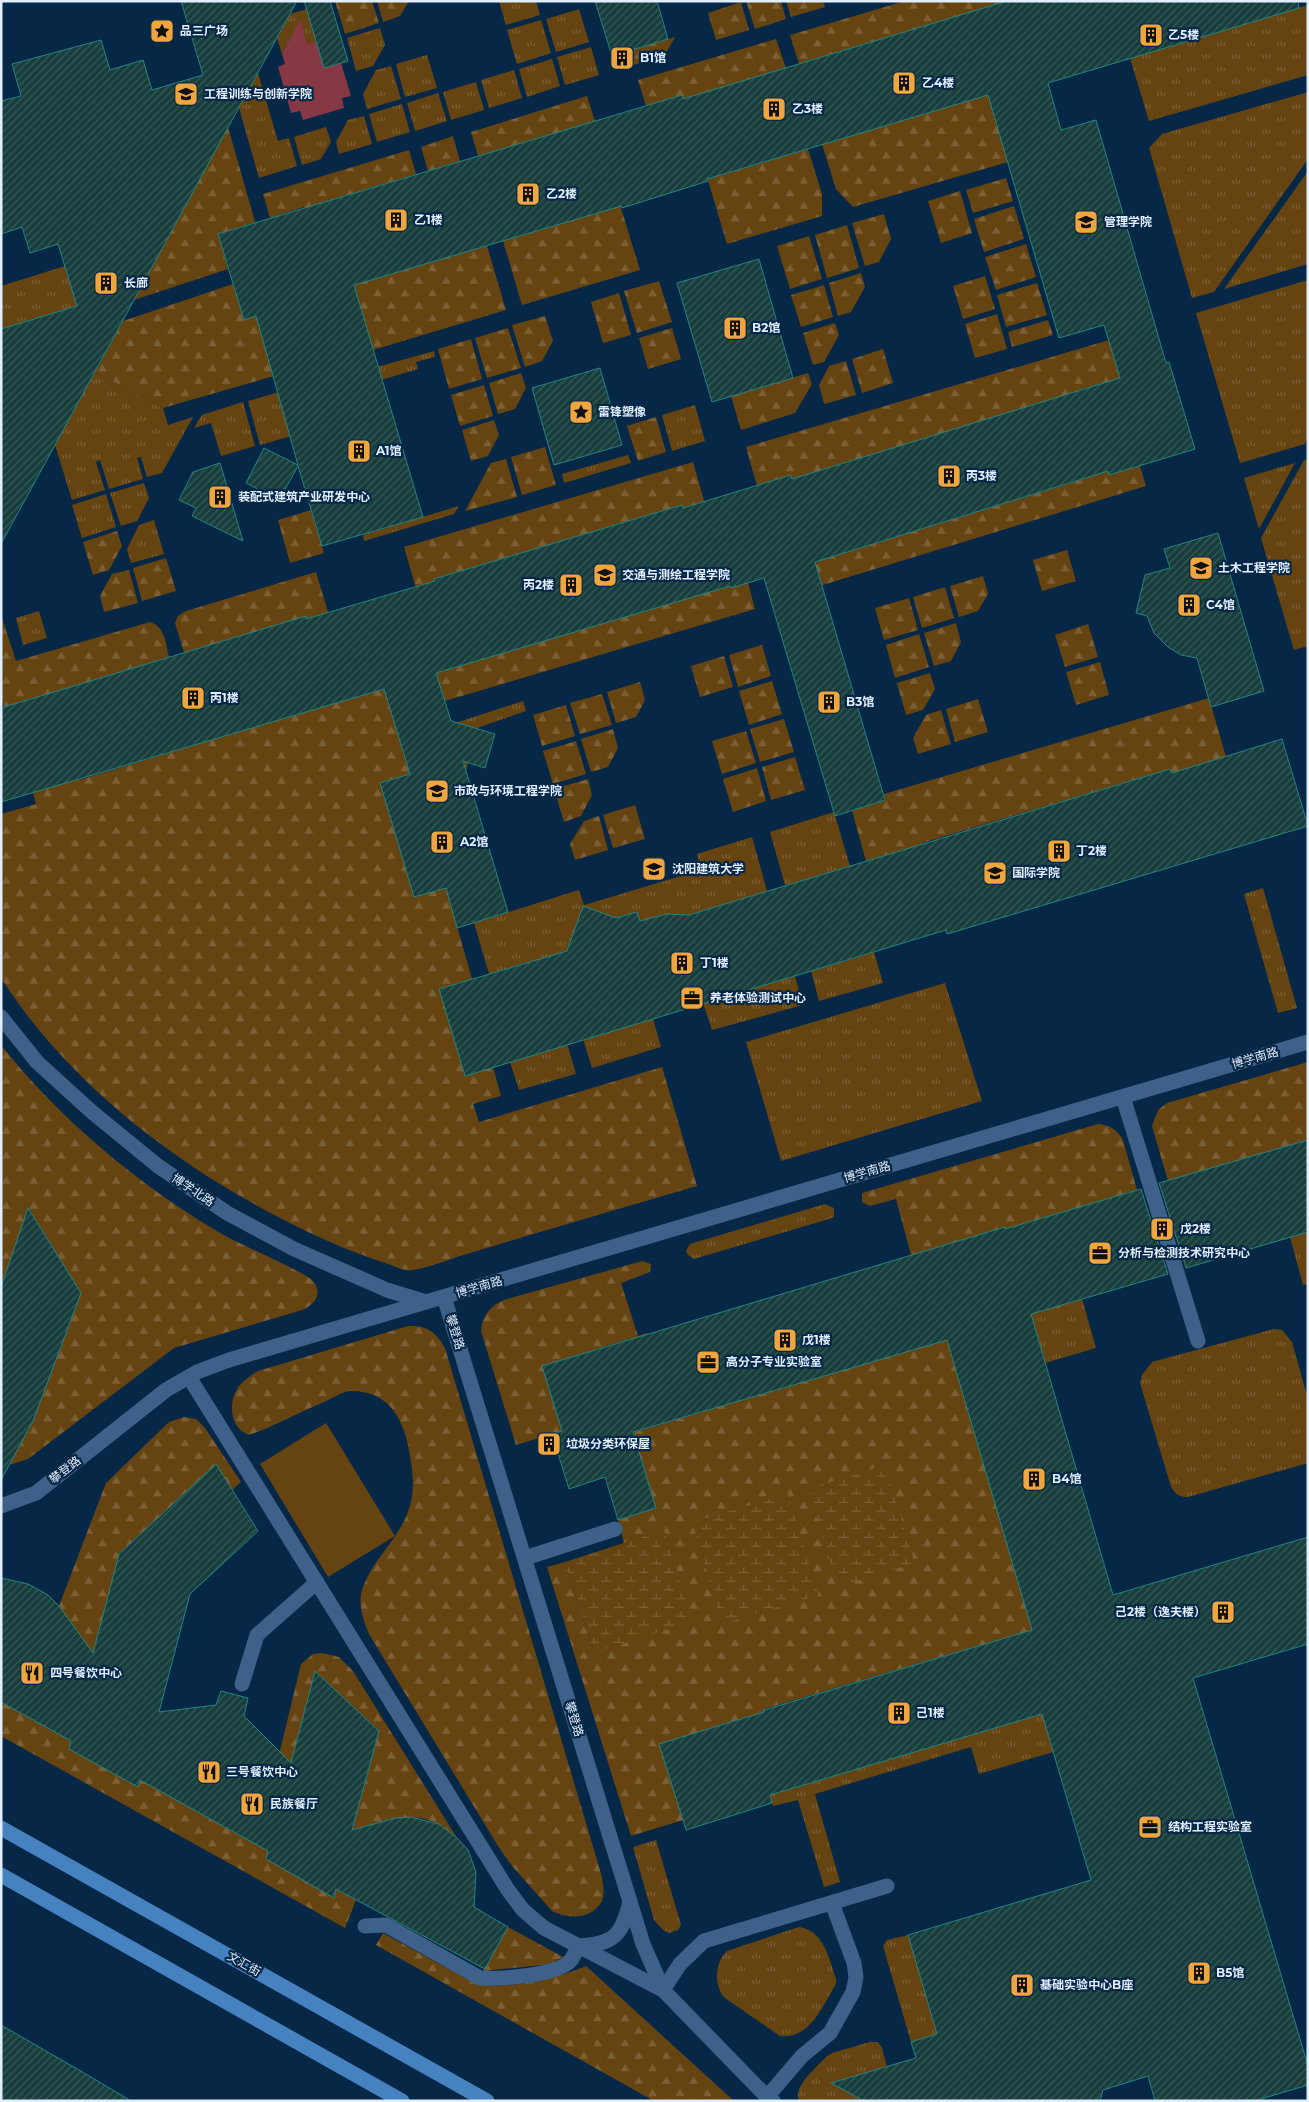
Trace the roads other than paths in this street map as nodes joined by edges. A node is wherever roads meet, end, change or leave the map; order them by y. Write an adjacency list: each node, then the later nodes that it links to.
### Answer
1 (1, 1017): 5 (lane, 博学北路)
2 (1308, 1042): 3 (lane, 博学南路)
3 (1123, 1097): 4 (lane, 博学南路); 6 (lane)
4 (444, 1297): 5 (lane, 博学南路); 10 (lane, 攀登路)
5 (426, 1302): 7 (lane, 攀登路)
6 (1198, 1341)
7 (189, 1376): 8 (lane, 攀登路); 11 (lane)
8 (1, 1506)
9 (615, 1529): 10 (lane)
10 (525, 1558): 16 (lane, 攀登路)
11 (317, 1582): 12 (lane); 19 (lane)
12 (242, 1684)
13 (1, 1828): 23 (street, 文汇街)
14 (1, 1875): 22 (street)
15 (887, 1886): 17 (lane)
16 (630, 1900): 19 (lane); 20 (lane, 攀登路)
17 (832, 1903): 20 (lane); 21 (lane)
18 (365, 1926): 19 (lane)
19 (578, 1946): 20 (lane)
20 (663, 1990): 21 (lane, 攀登路)
21 (770, 2099)
22 (402, 2101)
23 (487, 2101)

